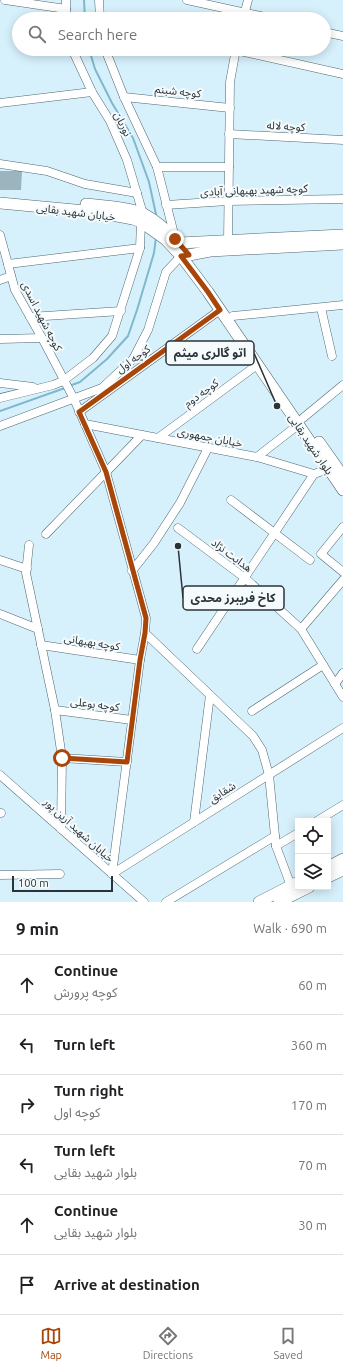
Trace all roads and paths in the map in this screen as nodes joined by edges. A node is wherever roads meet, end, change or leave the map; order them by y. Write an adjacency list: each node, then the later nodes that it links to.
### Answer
1 (1, 0): 8 (street)
2 (5, 0): 7 (street)
3 (66, 0): 9 (street)
4 (99, 0): 10 (street)
5 (187, 0): 11 (street)
6 (248, 0): 12 (street)
7 (20, 1): 9 (street)
8 (0, 5)
9 (66, 9)
10 (101, 12)
11 (233, 12)
12 (245, 12)
13 (331, 33): 14 (street)
14 (343, 36)
15 (75, 56): 20 (street, نوریان)
16 (108, 56): 21 (street)
17 (233, 56): 23 (street)
18 (265, 56): 19 (street)
19 (343, 74)
20 (92, 92): 22 (street); 29 (street, نوریان)
21 (124, 97): 23 (street, کوچه شبنم); 27 (street)
22 (0, 103)
23 (230, 108): 24 (street)
24 (229, 134): 25 (street, کوچه لاله); 28 (street)
25 (343, 140)
26 (0, 164): 29 (street)
27 (158, 167): 28 (street); 34 (street)
28 (229, 167): 32 (street)
29 (137, 193): 35 (street, نوریان)
30 (0, 196): 35 (main road, خیابان شهید بقایی)
31 (343, 199): 32 (street, کوچه شهید بهبهانی آبادی)
32 (228, 201): 34 (street, کوچه شهید بهبهانی آبادی); 39 (street)
33 (0, 203): 35 (main road, خیابان شهید بقایی)
34 (166, 205): 38 (street)
35 (144, 221): 38 (main road); 38 (main road); 42 (street, نوریان)
36 (0, 235): 41 (street, کوچه شهید اسدی)
37 (343, 235): 39 (main road)
38 (172, 239): 39 (main road); 43 (main road, بلوار شهید بقایی)
39 (228, 241)
40 (343, 244): 43 (main road)
41 (1, 246): 44 (street, کوچه شهید اسدی)
42 (140, 248): 44 (street); 50 (street, نوریان)
43 (185, 256): 49 (main road, بلوار شهید بقایی); 51 (main road, بلوار شهید بقایی); 62 (street)
44 (8, 264): 45 (street, کوچه شهید اسدی)
45 (11, 276): 46 (street); 52 (street, کوچه شهید اسدی)
46 (0, 280)
47 (343, 305): 48 (street)
48 (321, 308): 51 (street); 55 (street)
49 (220, 310): 56 (main road, بلوار شهید بقایی); 63 (street, کوچه اول)
50 (121, 311): 52 (street); 57 (street, نوریان)
51 (233, 316): 64 (main road, بلوار شهید بقایی)
52 (30, 317): 54 (street, کوچه شهید اسدی)
53 (0, 338): 54 (street)
54 (42, 338): 57 (street, کوچه شهید اسدی)
55 (332, 356)
56 (258, 365): 64 (main road, بلوار شهید بقایی); 68 (street, کوچه دوم)
57 (64, 382): 60 (street); 62 (street, کوچه شهید اسدی)
58 (0, 383): 60 (street)
59 (343, 385): 64 (street)
60 (37, 388): 61 (street)
61 (0, 398)
62 (74, 399): 63 (street, کوچه شهید اسدی); 66 (street)
63 (79, 412): 65 (street, کوچه شهید اسدی)
64 (300, 421): 70 (street); 71 (main road, بلوار شهید بقایی)
65 (85, 424): 67 (street, خیابان جمهوری); 72 (street, کوچه شهید اسدی)
66 (0, 426)
67 (142, 435): 68 (street, خیابان جمهوری); 72 (street)
68 (158, 438): 69 (street, خیابان جمهوری)
69 (208, 448): 70 (street, خیابان جمهوری); 84 (street)
70 (257, 457): 73 (street, خیابان جمهوری)
71 (338, 469): 73 (street); 74 (main road, بلوار شهید بقایی)
72 (106, 472): 78 (street); 84 (street, کوچه شهید اسدی)
73 (314, 474): 79 (street)
74 (343, 490)
75 (232, 500): 79 (street)
76 (343, 527): 85 (street)
77 (178, 528): 86 (street, هدایت نژاد)
78 (46, 534)
79 (275, 534): 82 (street); 86 (street)
80 (29, 545): 83 (street)
81 (0, 560): 83 (street)
82 (310, 560)
83 (27, 569): 89 (street)
84 (132, 571): 91 (street, کوچه شهید اسدی)
85 (343, 572)
86 (245, 578): 90 (street, هدایت نژاد); 93 (street)
87 (343, 580): 90 (street)
88 (0, 614): 89 (street)
89 (38, 629): 92 (street)
90 (301, 629): 95 (street, هدایت نژاد)
91 (145, 633): 94 (street, کوچه شهید اسدی); 98 (street)
92 (42, 645): 94 (street, کوچه بهبهانی); 100 (street)
93 (196, 649)
94 (140, 660): 102 (street, کوچه شهید اسدی)
95 (323, 665): 97 (street, هدایت نژاد); 101 (street)
96 (343, 673): 97 (street)
97 (335, 684): 99 (street, هدایت نژاد)
98 (210, 695): 107 (street); 110 (street)
99 (343, 697)
100 (55, 710): 102 (street, کوچه بوعلی); 104 (street)
101 (252, 711)
102 (132, 720): 105 (street, کوچه شهید اسدی)
103 (343, 728): 107 (street, شقایق)
104 (62, 758): 105 (street); 111 (street)
105 (127, 762): 119 (street, کوچه شهید اسدی)
106 (0, 775): 111 (street, خیابان شهید آرین پور)
107 (269, 775): 110 (street, شقایق); 113 (street)
108 (343, 805): 109 (street)
109 (322, 818)
110 (194, 822): 119 (street, شقایق)
111 (61, 829): 119 (street, خیابان شهید آرین پور)
112 (295, 835): 114 (street)
113 (275, 836): 114 (street); 125 (street)
114 (276, 846): 122 (street)
115 (343, 859): 116 (main road)
116 (331, 865)
117 (343, 870): 121 (main road)
118 (60, 874): 120 (street)
119 (112, 874): 124 (street, خیابان شهید آرین پور)
120 (0, 875)
121 (331, 876)
122 (294, 884): 126 (main road)
123 (303, 890): 127 (main road)
124 (144, 902)
125 (166, 902)
126 (259, 902)
127 (279, 902)

